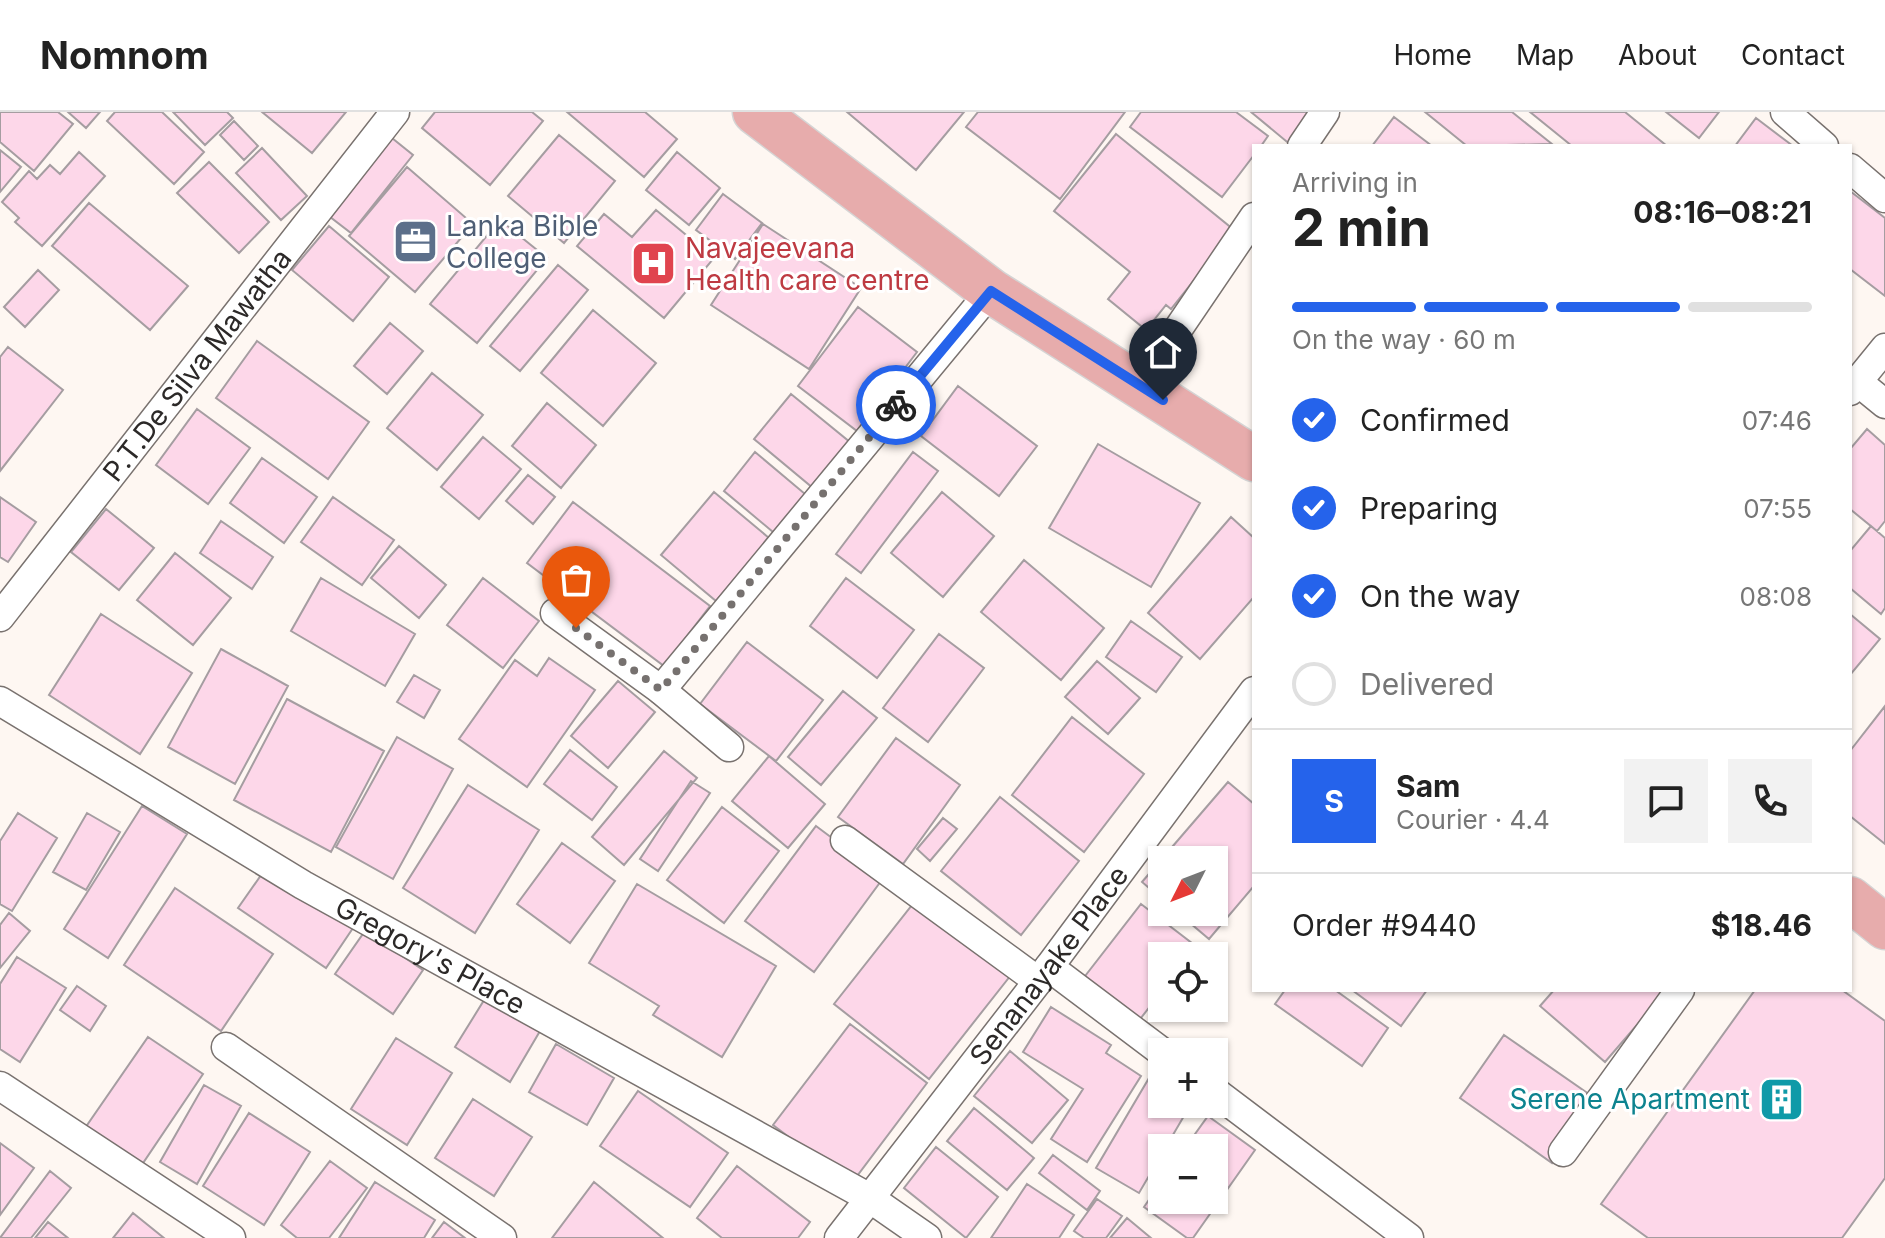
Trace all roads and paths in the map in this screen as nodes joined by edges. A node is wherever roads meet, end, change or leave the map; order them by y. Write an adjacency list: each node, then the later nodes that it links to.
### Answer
1 (395, 112): 17 (street, P.T.De Silva Mawatha)
2 (755, 112): 10 (main road)
3 (1325, 112): 5 (street)
4 (1785, 112): 6 (street)
5 (1303, 144)
6 (1822, 144)
7 (1852, 170): 8 (street)
8 (1885, 198)
9 (1252, 220): 12 (street)
10 (991, 291): 12 (main road); 18 (street)
11 (1885, 348): 13 (street)
12 (1140, 385): 15 (main road)
13 (1854, 387): 14 (street)
14 (1885, 404)
15 (1252, 458)
16 (555, 613): 18 (street)
17 (0, 617)
18 (661, 690): 21 (street)
19 (1252, 694): 25 (street, Senanayake Place)
20 (0, 701): 32 (street, Gregory's Place)
21 (729, 747)
22 (845, 840): 25 (street)
23 (1852, 901): 24 (main road)
24 (1885, 927)
25 (1043, 974): 27 (street); 32 (street, Senanayake Place)
26 (1679, 992): 31 (street)
27 (1148, 1043)
28 (226, 1047): 34 (street)
29 (0, 1086): 33 (street)
30 (1228, 1102): 37 (street)
31 (1563, 1152)
32 (868, 1197): 35 (street, Senanayake Place); 36 (street, Gregory's Place)
33 (231, 1238)
34 (502, 1238)
35 (839, 1238)
36 (927, 1238)
37 (1409, 1238)

